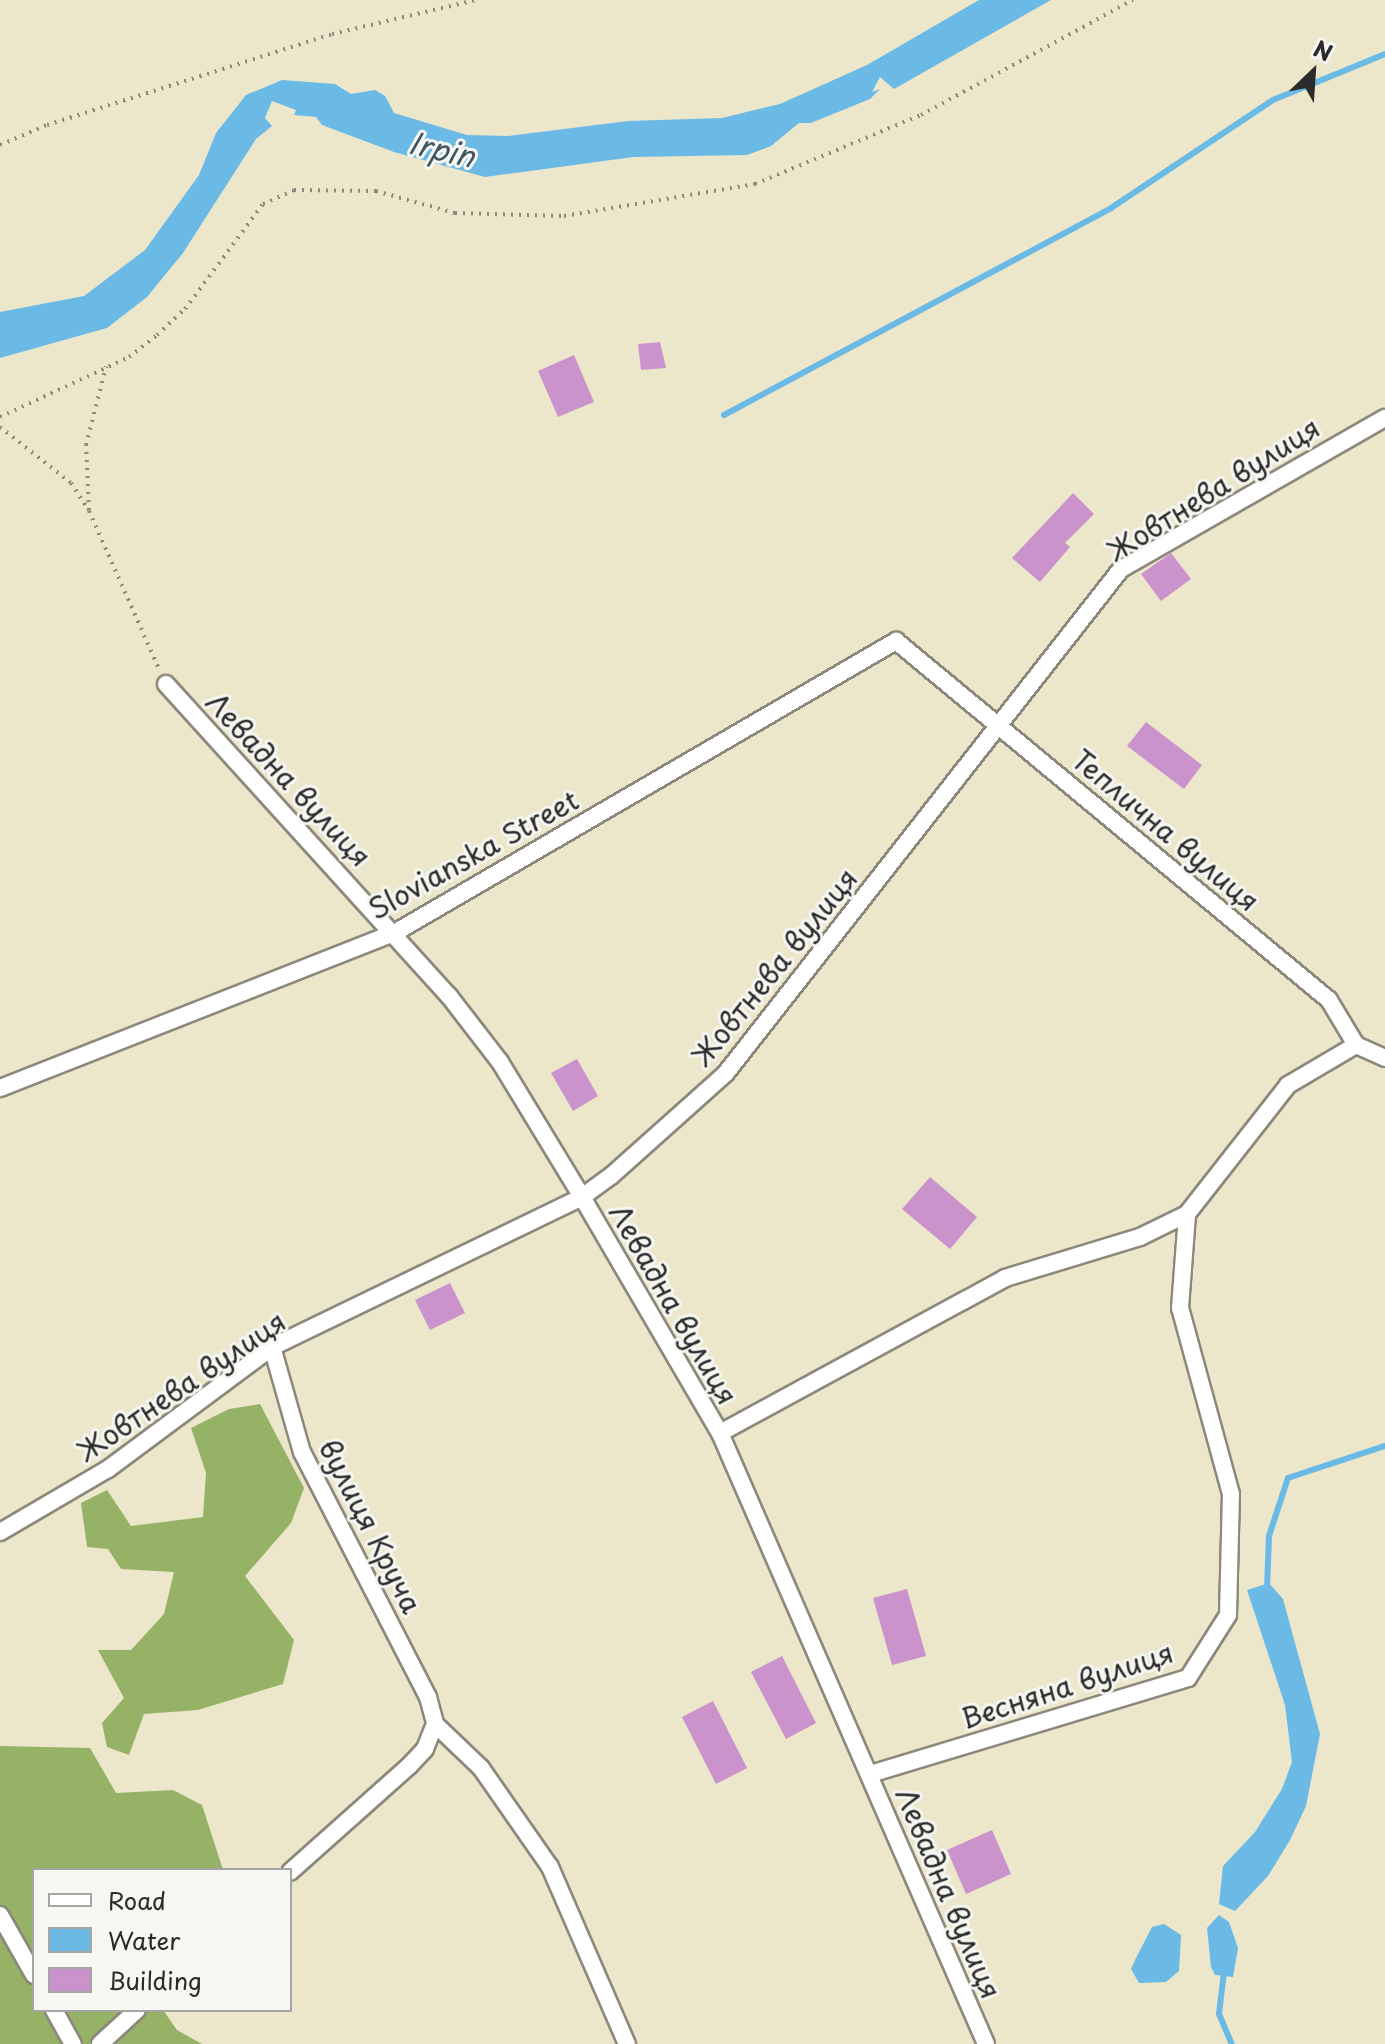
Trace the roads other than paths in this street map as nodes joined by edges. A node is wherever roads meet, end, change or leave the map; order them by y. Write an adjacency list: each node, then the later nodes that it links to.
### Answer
1 (1385, 418): 4 (street, Жовтнева вулиця)
2 (905, 644): 4 (street, Теплична вулиця); 5 (street, Slovianska Street)
3 (166, 684): 5 (street, Левадна вулиця)
4 (998, 723): 6 (street, Теплична вулиця); 9 (street, Жовтнева вулиця)
5 (396, 932): 8 (street, Slovianska Street); 9 (street, Левадна вулиця)
6 (1356, 1045): 7 (street); 10 (street)
7 (1385, 1058)
8 (0, 1088)
9 (582, 1197): 11 (street, Жовтнева вулиця); 12 (street, Левадна вулиця)
10 (1187, 1214): 12 (street); 15 (street, Весняна вулиця)
11 (272, 1347): 13 (street, Жовтнева вулиця); 14 (street, вулиця Круча)
12 (720, 1433): 15 (street, Левадна вулиця)
13 (0, 1532)
14 (435, 1724): 16 (street); 23 (street, вулиця Круча)
15 (870, 1774): 24 (street, Левадна вулиця)
16 (292, 1870)
17 (0, 1915): 18 (street)
18 (32, 1971)
19 (55, 2012): 21 (street)
20 (135, 2012): 22 (street)
21 (73, 2044)
22 (100, 2044)
23 (627, 2044)
24 (986, 2044)

